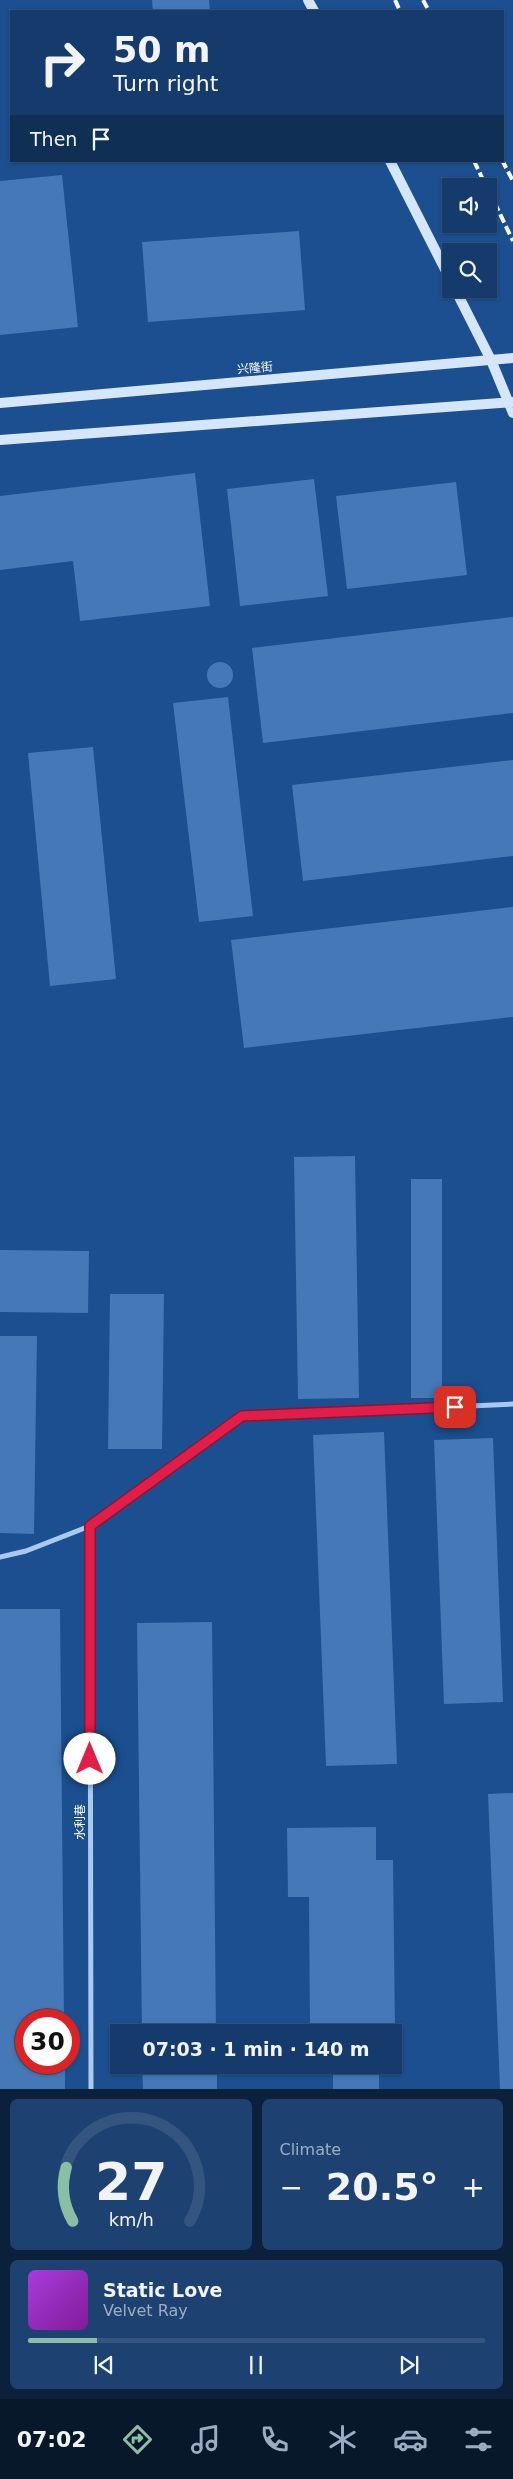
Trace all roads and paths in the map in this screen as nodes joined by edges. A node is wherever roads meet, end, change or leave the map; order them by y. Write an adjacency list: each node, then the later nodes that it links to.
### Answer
1 (391, 162): 2 (main road)
2 (442, 263)
3 (460, 298): 5 (main road)
4 (513, 358): 5 (main road, 兴隆街)
5 (491, 360): 6 (main road, 兴隆街); 7 (main road)
6 (0, 402)
7 (510, 402): 8 (main road); 9 (main road)
8 (513, 413)
9 (0, 440)
10 (513, 1404): 11 (street)
11 (90, 1526): 12 (street); 13 (street, 水利巷)
12 (0, 1557)
13 (90, 2089)

